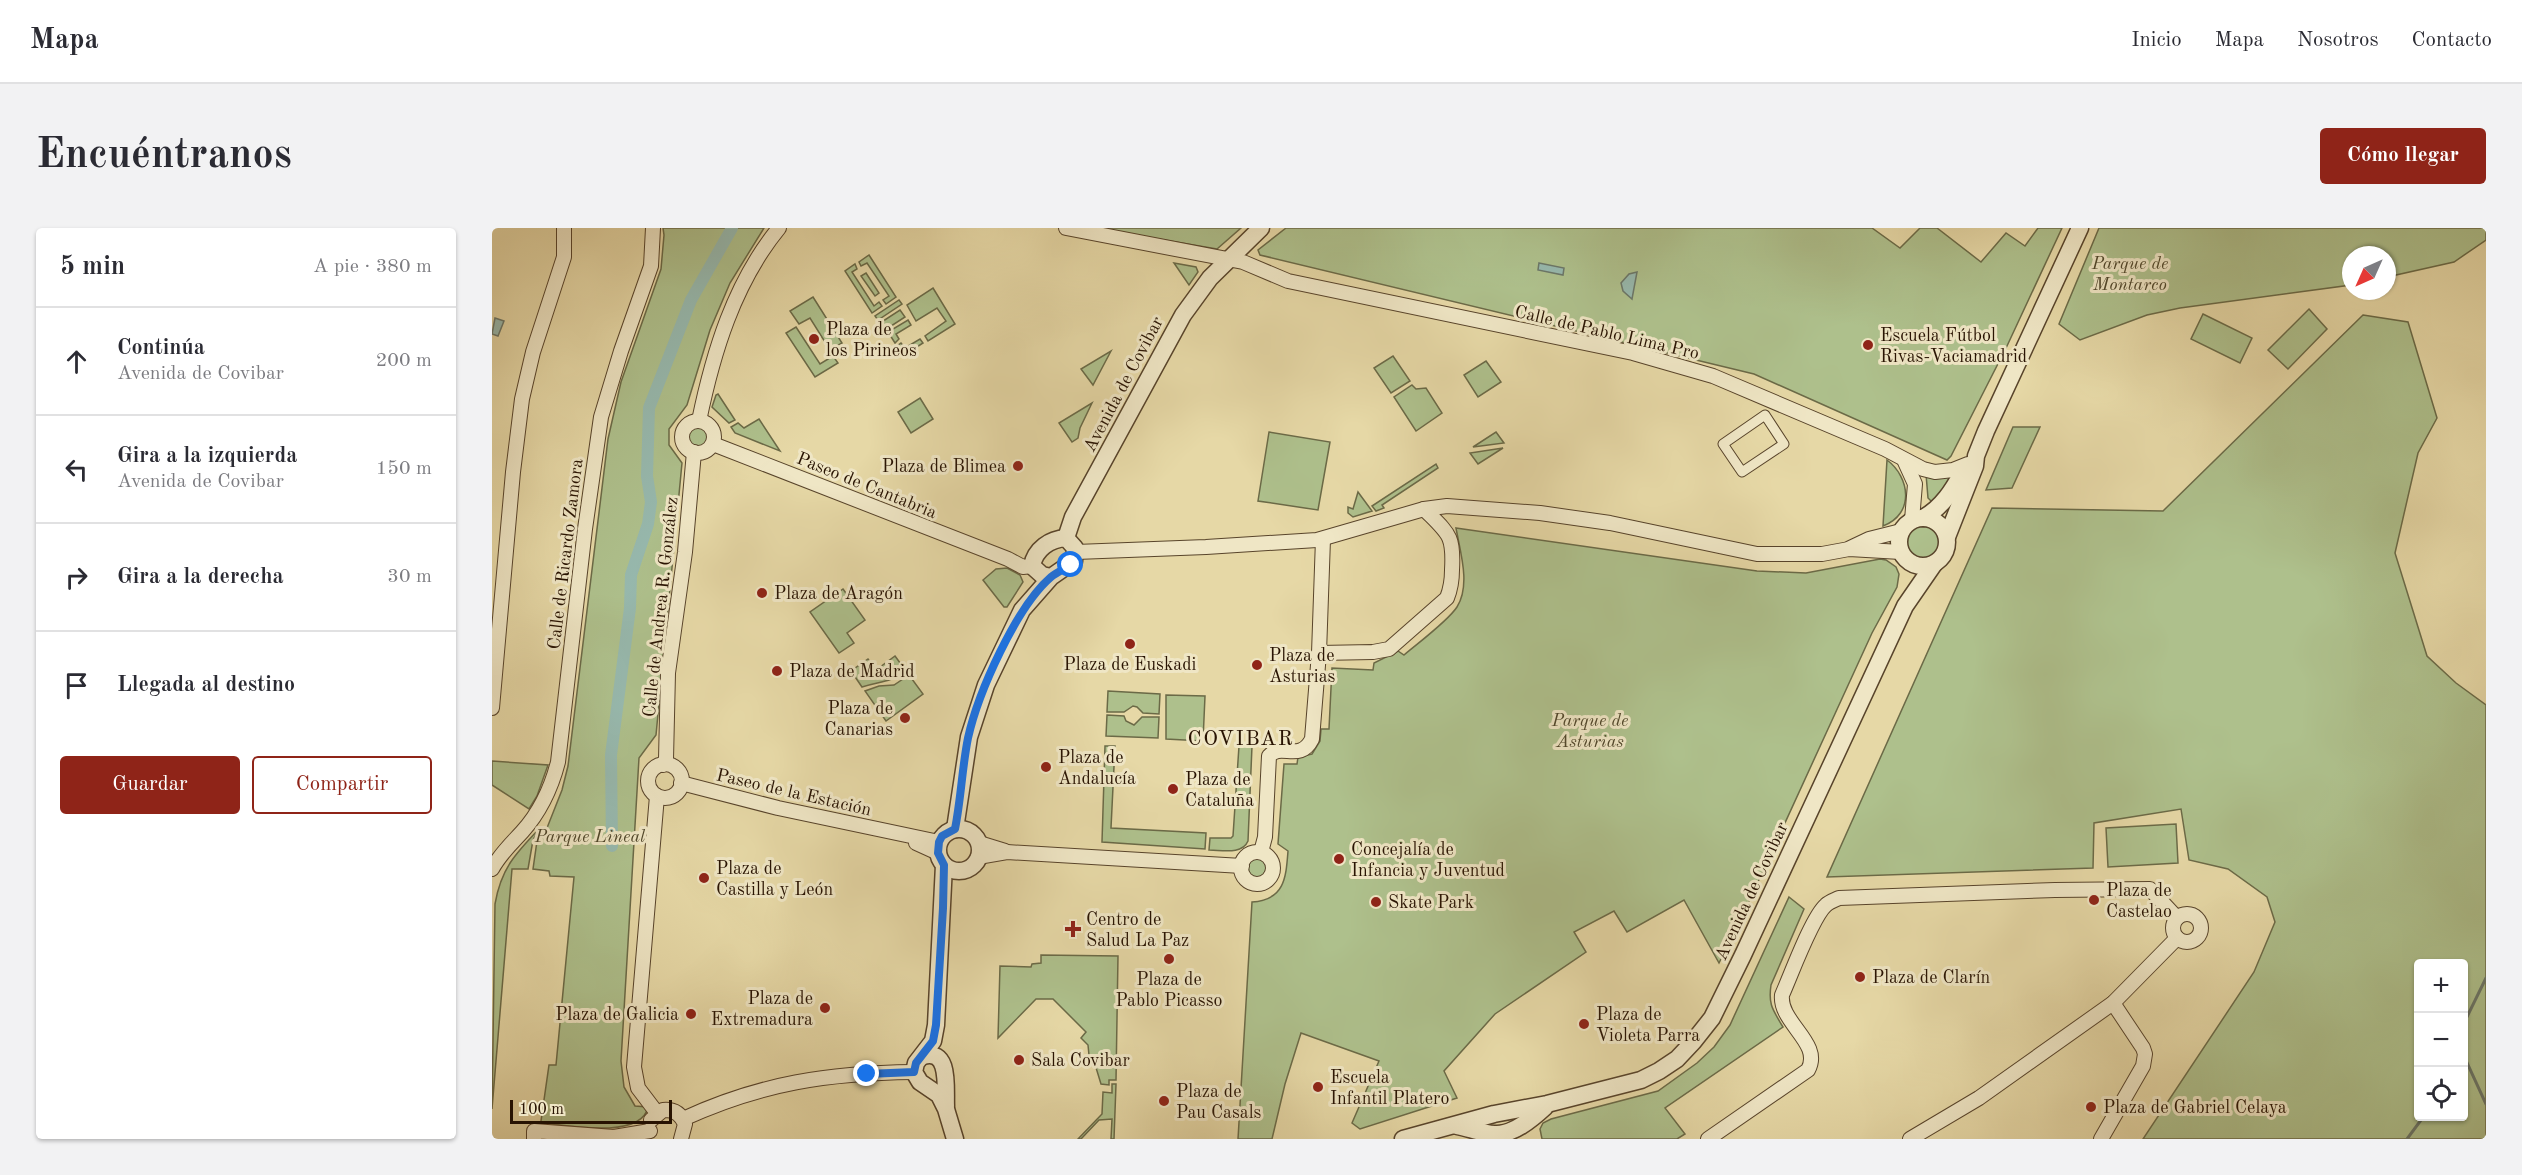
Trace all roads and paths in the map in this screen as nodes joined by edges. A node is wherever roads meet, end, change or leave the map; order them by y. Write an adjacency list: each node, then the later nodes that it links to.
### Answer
1 (564, 228): 24 (street)
2 (779, 228): 8 (street)
3 (1066, 228): 7 (street, Calle de Pablo Lima Pro)
4 (1261, 228): 7 (street, Avenida de Covibar)
5 (2080, 228): 11 (street)
6 (651, 232): 35 (street, Calle de Ricardo Zamora)
7 (1229, 259): 12 (street, Calle de Pablo Lima Pro); 17 (street, Avenida de Covibar)
8 (699, 422): 9 (street); 10 (street)
9 (713, 444): 10 (street); 23 (street, Paseo de Cantabria)
10 (694, 452): 28 (street, Calle de Andrea R. González)
11 (1972, 460): 12 (street); 15 (street); 16 (street)
12 (1905, 462): 15 (street)
13 (1742, 472): 13 (street)
14 (1424, 509): 18 (street); 19 (street); 26 (street)
15 (1912, 523): 16 (street); 19 (street); 21 (street)
16 (1947, 537): 22 (street)
17 (1066, 538): 20 (street); 23 (street)
18 (1323, 539): 20 (street); 26 (street)
19 (1849, 549): 21 (street)
20 (1076, 552): 23 (street)
21 (1906, 557): 22 (street); 25 (street, Avenida de Covibar)
22 (1934, 564): 25 (street, Avenida de Covibar)
23 (1038, 567): 31 (street)
24 (497, 596): 27 (street)
25 (1905, 606): 47 (street, Avenida de Covibar)
26 (1319, 653): 33 (street)
27 (493, 700)
28 (663, 765): 29 (street); 30 (street)
29 (681, 783): 30 (street); 34 (street, Paseo de la Estación)
30 (657, 796): 49 (street)
31 (960, 829): 32 (street); 34 (street)
32 (978, 850): 36 (street); 37 (street)
33 (1261, 852): 36 (street); 36 (street)
34 (940, 853): 37 (street); 38 (street)
35 (493, 864)
36 (1242, 866)
37 (963, 870): 38 (street)
38 (943, 908): 42 (street)
39 (2177, 918): 40 (street); 40 (street); 60 (street)
40 (2177, 938): 41 (street)
41 (2113, 1004): 61 (street); 62 (street)
42 (938, 1010): 43 (street); 44 (street)
43 (923, 1056): 44 (street); 45 (street)
44 (943, 1069): 46 (street); 48 (street)
45 (914, 1072): 46 (street); 51 (street)
46 (927, 1086): 48 (street)
47 (1547, 1104): 50 (street, Avenida de Covibar); 53 (street, Avenida de Covibar)
48 (946, 1109): 58 (street)
49 (657, 1113): 51 (street); 54 (street)
50 (1501, 1113): 52 (street, Avenida de Covibar); 53 (street); 55 (street)
51 (683, 1119): 57 (street)
52 (1453, 1125): 55 (street, Avenida de Covibar); 59 (street, Avenida de Covibar)
53 (1523, 1132): 55 (street, Avenida de Covibar)
54 (652, 1135): 56 (street)
55 (1488, 1136)
56 (534, 1139)
57 (681, 1139)
58 (956, 1139)
59 (1404, 1139)
60 (1708, 1139)
61 (1910, 1139)
62 (2101, 1139)

